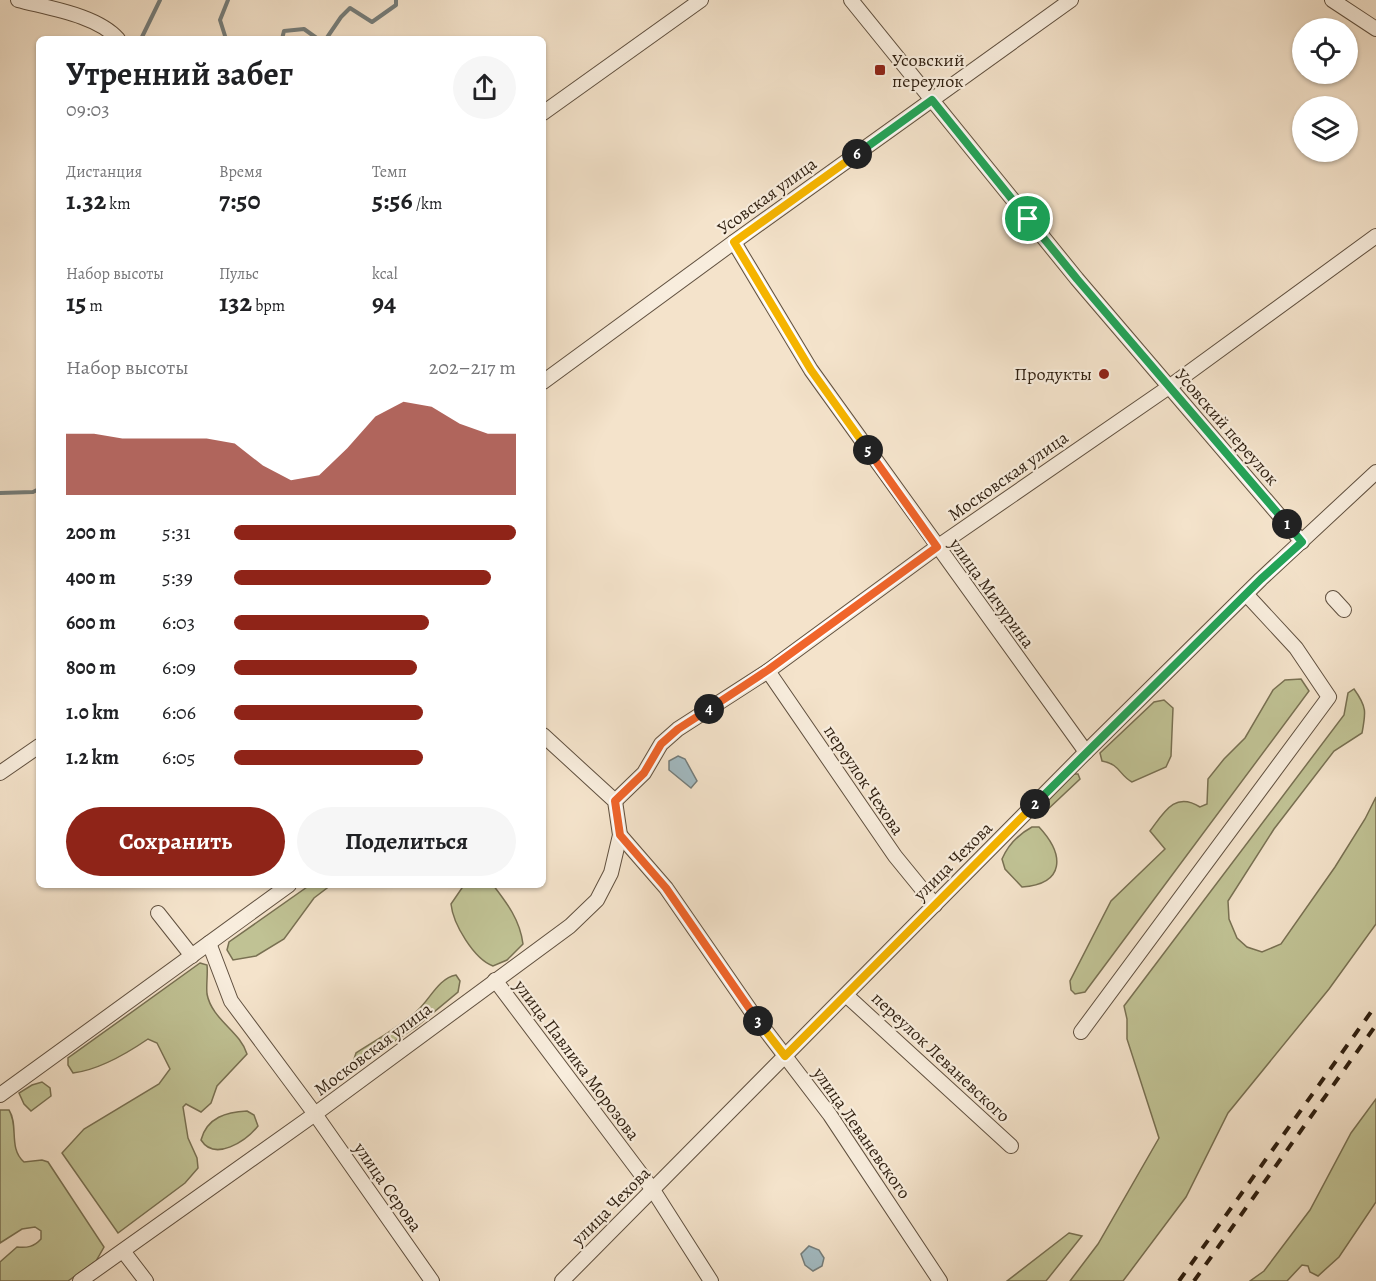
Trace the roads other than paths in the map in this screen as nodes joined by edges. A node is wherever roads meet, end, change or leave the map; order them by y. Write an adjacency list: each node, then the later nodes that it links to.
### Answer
1 (18, 0): 7 (street)
2 (701, 0): 9 (street)
3 (851, 0): 8 (street, Усовский переулок)
4 (1071, 0): 8 (street, Усовская улица)
5 (1332, 0): 6 (street)
6 (1376, 29)
7 (115, 36)
8 (932, 100): 11 (street, Усовская улица); 13 (street, Усовский переулок)
9 (546, 111)
10 (1376, 236): 13 (street, Московская улица)
11 (734, 242): 12 (street, Усовская улица); 16 (street, улица Мичурина)
12 (546, 380)
13 (1169, 387): 15 (street, Усовский переулок); 16 (street, Московская улица)
14 (1376, 472): 15 (street, улица Чехова)
15 (1302, 542): 17 (street, улица Чехова)
16 (937, 547): 20 (street, Московская улица); 23 (street, улица Мичурина)
17 (1246, 594): 23 (street, улица Чехова); 34 (street)
18 (1333, 598): 19 (street)
19 (1344, 610)
20 (768, 670): 25 (street, Московская улица); 28 (street, переулок Чехова)
21 (546, 738): 25 (street)
22 (36, 748): 24 (street)
23 (1086, 752): 28 (street, улица Чехова)
24 (0, 773)
25 (615, 801): 26 (street, Московская улица)
26 (620, 835): 32 (street, Московская улица); 35 (street, улица Леваневского)
27 (285, 888): 30 (street)
28 (935, 905): 33 (street, улица Чехова)
29 (158, 913): 31 (street)
30 (209, 943): 31 (street); 37 (street, улица Серова)
31 (192, 956): 36 (street)
32 (495, 980): 37 (street, Московская улица); 39 (street, улица Павлика Морозова)
33 (846, 994): 35 (street, улица Чехова); 38 (street, переулок Леваневского)
34 (1081, 1032)
35 (785, 1056): 39 (street, улица Чехова); 46 (street, улица Леваневского)
36 (0, 1095)
37 (315, 1114): 40 (street, Московская улица); 43 (street, улица Серова)
38 (1011, 1146)
39 (653, 1190): 44 (street, улица Чехова); 45 (street, улица Павлика Морозова)
40 (123, 1251): 41 (street, Московская улица); 42 (street)
41 (80, 1281)
42 (146, 1281)
43 (432, 1281)
44 (562, 1281)
45 (711, 1281)
46 (940, 1281)

